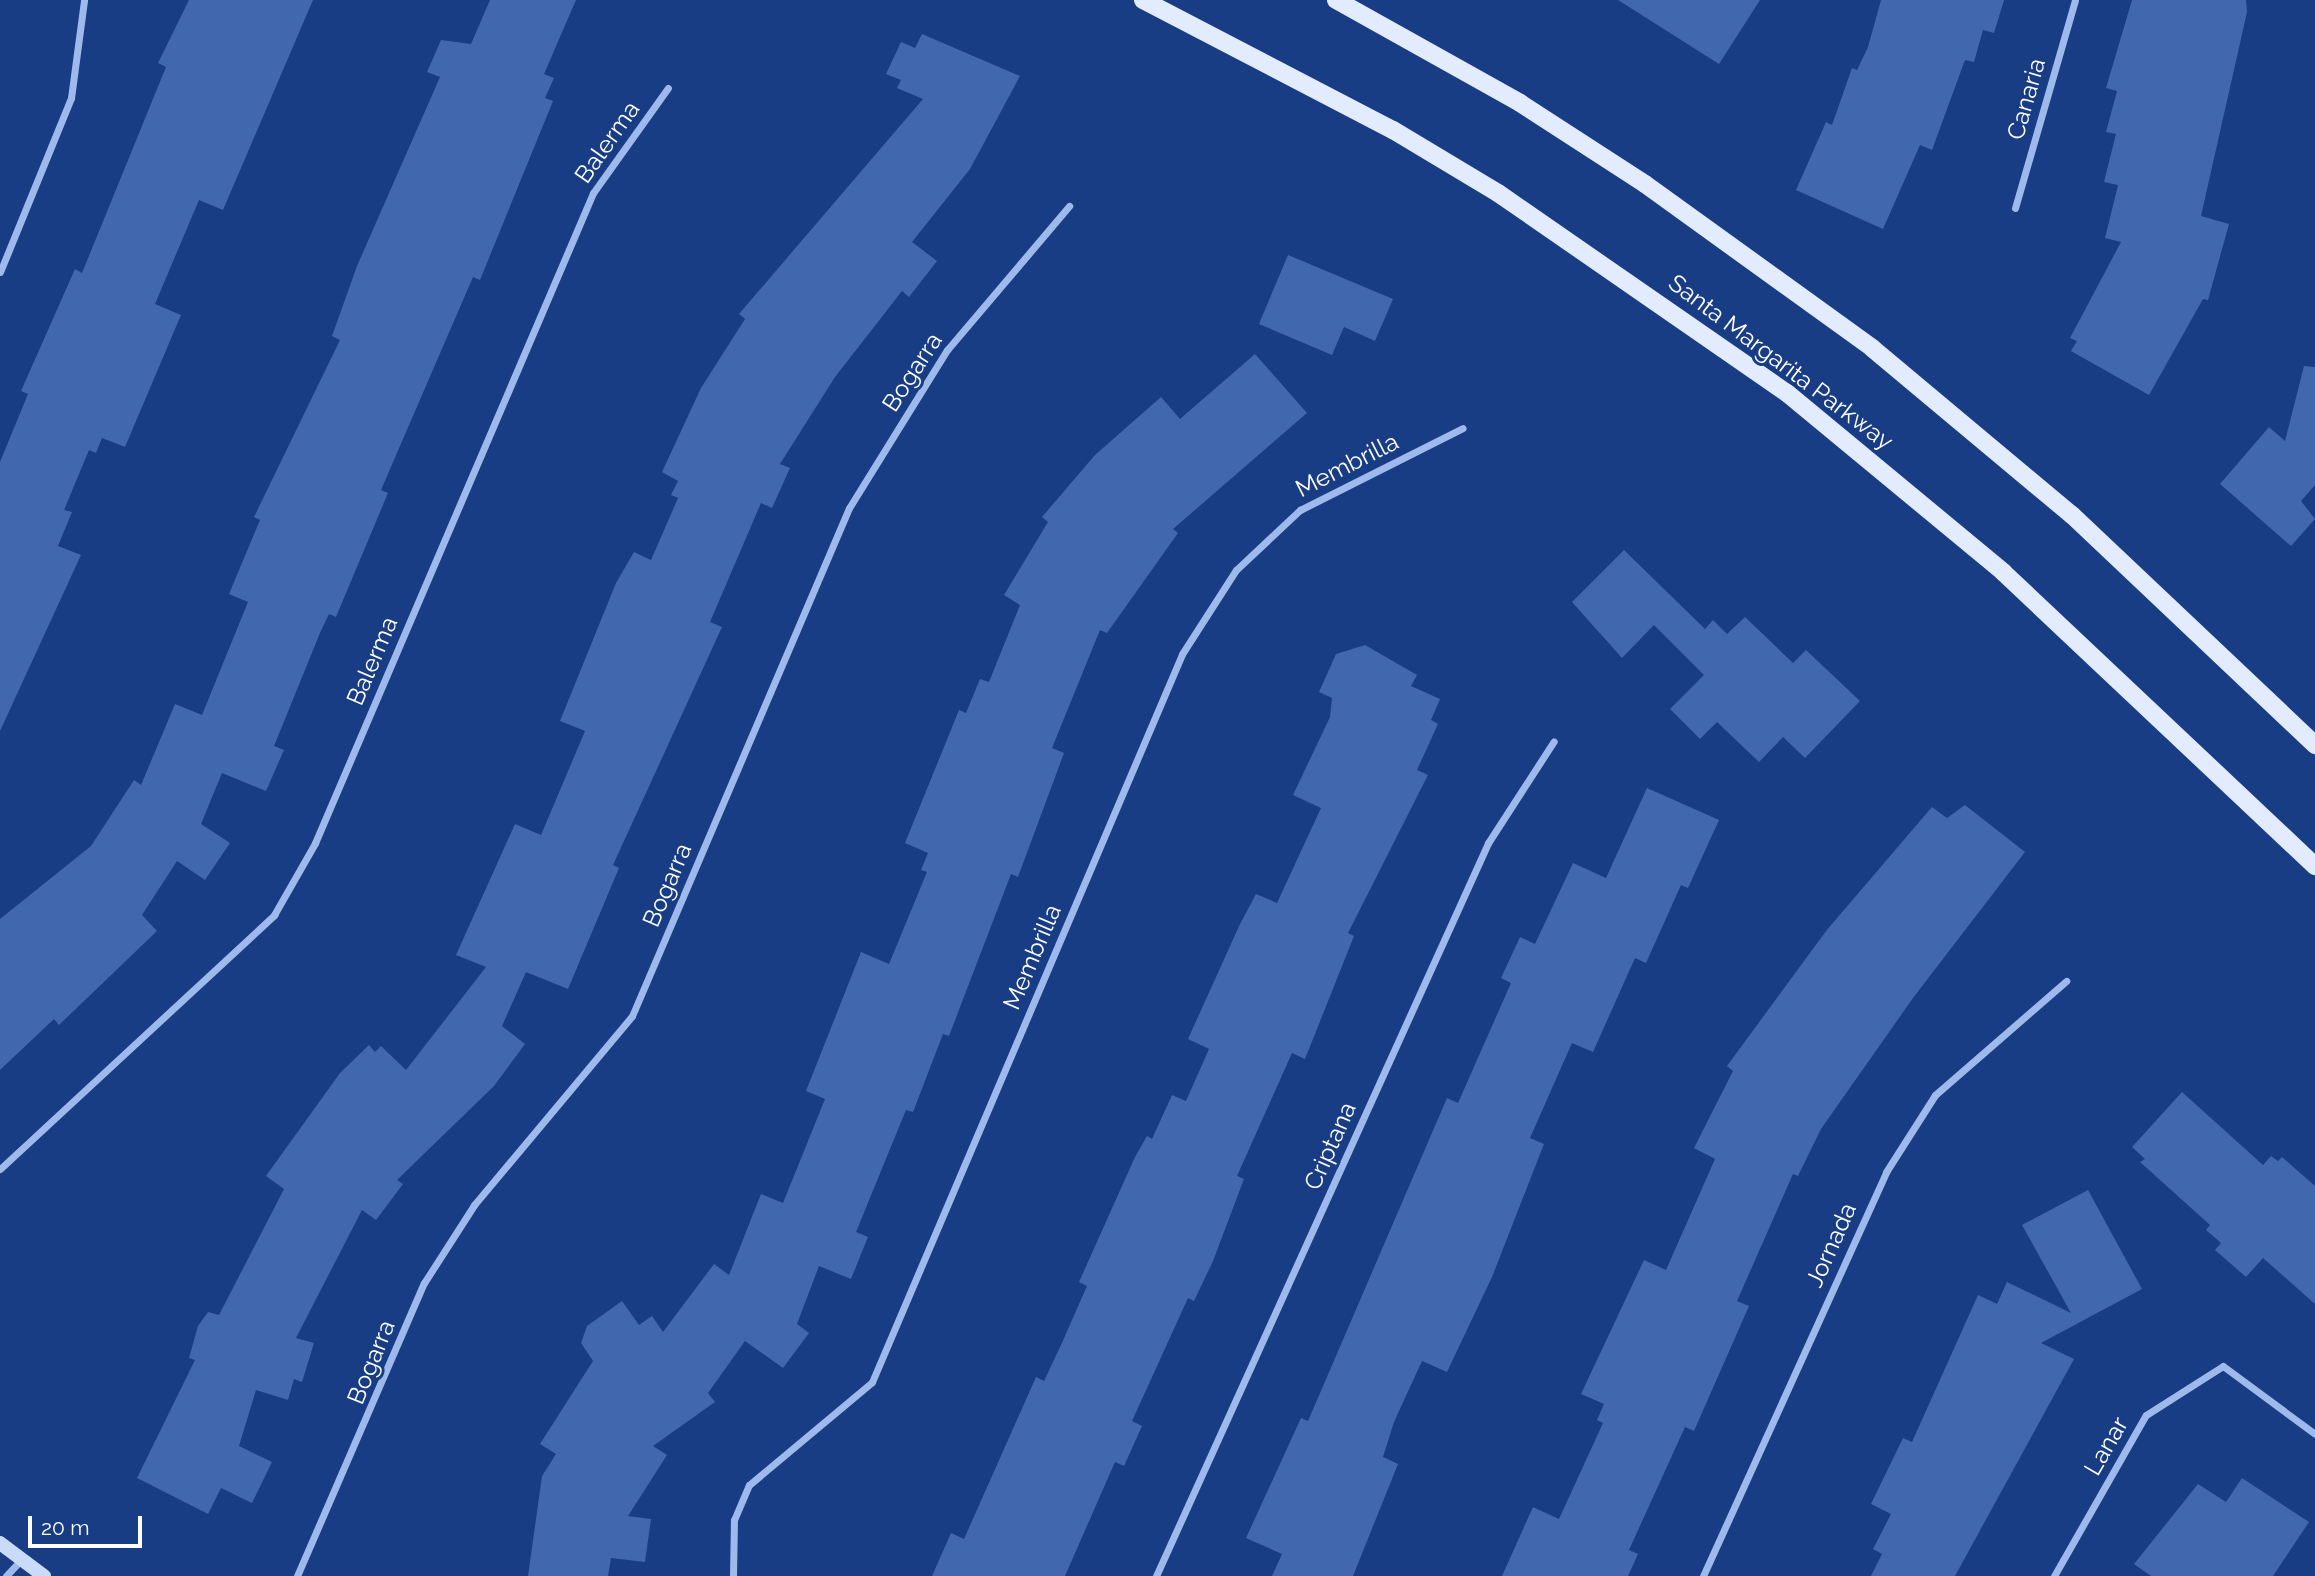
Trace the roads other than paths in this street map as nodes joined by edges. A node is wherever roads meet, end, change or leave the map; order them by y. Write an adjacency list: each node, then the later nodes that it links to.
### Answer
1 (84, 0): 8 (street)
2 (1143, 0): 12 (main road, Santa Margarita Parkway)
3 (1336, 0): 11 (main road)
4 (2075, 0): 7 (street, Canaria)
5 (668, 88): 14 (street, Balerma)
6 (1069, 206): 20 (street, Bogarra)
7 (2015, 208)
8 (0, 272)
9 (1463, 428): 21 (street, Membrilla)
10 (1554, 741): 22 (street, Criptana)
11 (2315, 745)
12 (2315, 866)
13 (2066, 981): 23 (street, Jornada)
14 (0, 1168)
15 (2315, 1434): 24 (street, Lanar)
16 (0, 1543): 17 (street)
17 (23, 1558): 18 (street); 19 (street)
18 (6, 1576)
19 (44, 1576)
20 (297, 1576)
21 (733, 1576)
22 (1156, 1576)
23 (1703, 1576)
24 (2054, 1576)

